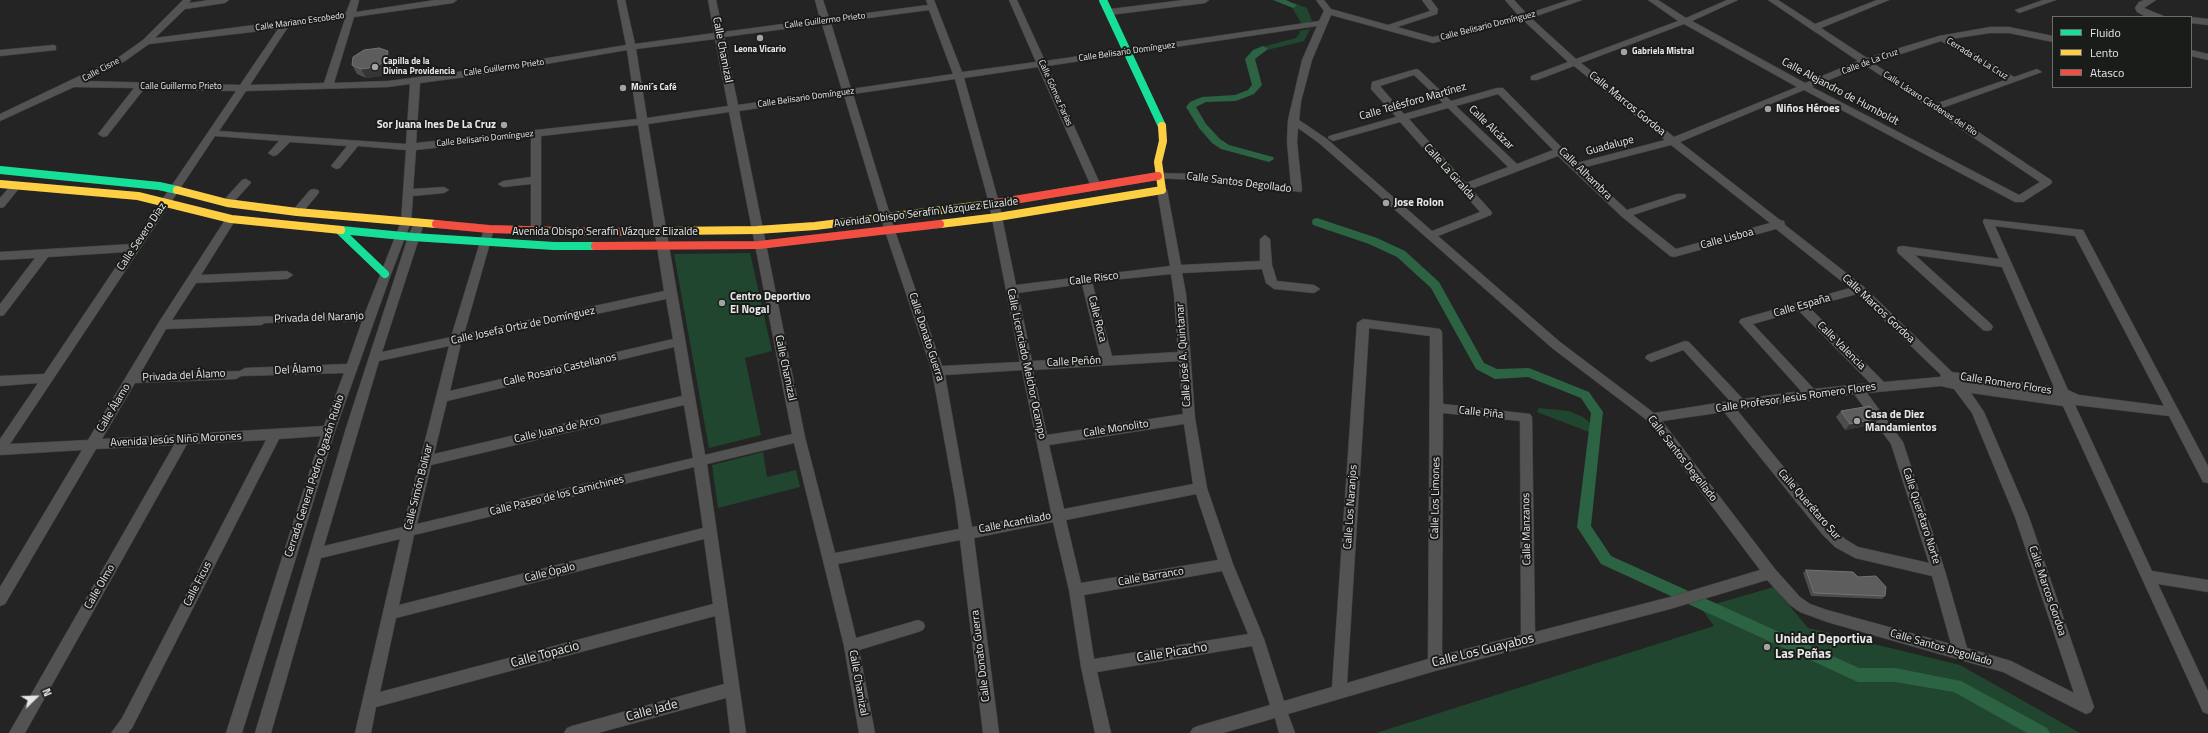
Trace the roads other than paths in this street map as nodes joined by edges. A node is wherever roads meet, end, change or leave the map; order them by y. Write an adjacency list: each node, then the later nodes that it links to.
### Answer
1 (225, 0): 21 (street)
2 (355, 0): 25 (street)
3 (453, 0): 25 (street, Calle Mariano Escobedo)
4 (621, 0): 40 (street)
5 (712, 0): 36 (street, Calle Chamizal)
6 (819, 0): 30 (street, Calle Donato Guerra)
7 (1013, 0): 48 (street, Calle Gómez Farías)
8 (1103, 0): 24 (street, Calle José A. Quintanar)
9 (1205, 0): 24 (street)
10 (1320, 0): 23 (street)
11 (1426, 0): 34 (street)
12 (1509, 0): 27 (street, Calle Marcos Gordoa)
13 (1578, 0): 27 (street, Calle Belisario Domínguez)
14 (1652, 0): 29 (street, Calle Alejandro de Humboldt)
15 (1734, 0): 29 (street)
16 (1772, 0): 35 (street, Calle Lázaro Cárdenas del Río)
17 (1885, 0): 35 (street)
18 (2052, 0): 22 (street)
19 (2152, 0): 26 (street)
20 (931, 3): 30 (street, Calle Guillermo Prieto); 50 (street, Calle Licenciado Melchor Ocampo)
21 (184, 4): 39 (street, Calle Cisne)
22 (2019, 10)
23 (1328, 11): 32 (street, Calle Santos Degollado); 34 (street, Calle Belisario Domínguez)
24 (1110, 12): 42 (street, Calle José A. Quintanar)
25 (350, 15): 33 (street, Calle Mariano Escobedo); 56 (street)
26 (2156, 16)
27 (1525, 17): 34 (street, Calle Belisario Domínguez); 46 (street, Calle Marcos Gordoa)
28 (2192, 20): 31 (street)
29 (1685, 21): 46 (street); 58 (street, Calle Alejandro de Humboldt)
30 (825, 22): 36 (street, Calle Guillermo Prieto); 61 (street, Calle Donato Guerra)
31 (2208, 22)
32 (1322, 24): 42 (street, Calle Belisario Domínguez); 67 (street, Calle Santos Degollado)
33 (285, 25): 39 (street, Calle Mariano Escobedo); 59 (street, Calle Severo Díaz)
34 (1387, 28)
35 (1813, 28): 47 (street, Calle Lázaro Cárdenas del Río)
36 (720, 34): 40 (street, Calle Guillermo Prieto); 64 (street, Calle Chamizal)
37 (1942, 38): 38 (street, Calle de La Cruz); 47 (street, Calle de La Cruz); 53 (street, Cerrada de La Cruz)
38 (2052, 39)
39 (146, 42): 54 (street, Calle Cisne)
40 (631, 47): 52 (street, Calle Guillermo Prieto); 68 (street)
41 (53, 48): 43 (street)
42 (1128, 52): 48 (street, Calle Belisario Domínguez); 83 (street, Calle José A. Quintanar)
43 (0, 53)
44 (2192, 53): 45 (street)
45 (2208, 57)
46 (1574, 62): 51 (street); 74 (street, Calle Marcos Gordoa)
47 (1865, 62): 58 (street, Calle de La Cruz); 63 (street, Calle Lázaro Cárdenas del Río)
48 (1042, 64): 50 (street, Calle Belisario Domínguez); 90 (street, Calle Gómez Farías)
49 (2037, 72): 53 (street)
50 (959, 76): 61 (street, Calle Belisario Domínguez); 101 (street, Calle Licenciado Melchor Ocampo)
51 (1534, 78)
52 (415, 80): 56 (street, Calle Guillermo Prieto); 76 (street, Cerrada General Pedro Ogazón Rubio)
53 (2012, 80): 63 (street)
54 (73, 84): 57 (street, Calle Guillermo Prieto); 65 (street, Calle Cisne)
55 (1375, 84): 62 (street, Calle Alcázar); 66 (street, Calle La Giralda)
56 (328, 86): 59 (street, Calle Guillermo Prieto)
57 (140, 87): 59 (street, Calle Guillermo Prieto); 70 (street)
58 (1805, 87): 74 (street, Calle de La Cruz); 86 (street, Calle Alejandro de Humboldt)
59 (242, 88): 69 (street, Calle Severo Díaz)
60 (1500, 90): 62 (street, Calle Telésforo Martínez); 77 (street, Calle Alhambra)
61 (848, 92): 64 (street, Calle Belisario Domínguez); 110 (street, Calle Donato Guerra)
62 (1450, 104): 66 (street, Calle Telésforo Martínez); 81 (street, Calle Alcázar)
63 (1935, 107): 86 (street, Calle Lázaro Cárdenas del Río)
64 (734, 109): 68 (street, Calle Belisario Domínguez); 114 (street, Calle Chamizal)
65 (0, 118)
66 (1401, 118): 73 (street, Calle Telésforo Martínez); 91 (street, Calle La Giralda)
67 (1293, 120): 83 (street, Calle Santos Degollado); 117 (street, Calle Santos Degollado)
68 (641, 122): 71 (street, Calle Belisario Domínguez); 116 (street)
69 (211, 133): 72 (street, Calle Belisario Domínguez); 92 (street, Calle Severo Díaz)
70 (104, 134)
71 (536, 134): 76 (street, Calle Belisario Domínguez); 84 (street)
72 (288, 138): 75 (street, Calle Belisario Domínguez); 78 (street)
73 (1333, 138)
74 (1673, 141): 80 (street, Guadalupe); 111 (street, Calle Marcos Gordoa)
75 (356, 143): 76 (street, Calle Belisario Domínguez); 79 (street)
76 (411, 147): 96 (street, Cerrada General Pedro Ogazón Rubio)
77 (1561, 152): 80 (street, Calle Alhambra); 81 (street)
78 (273, 153)
79 (336, 166)
80 (1576, 167): 105 (street, Calle Alhambra)
81 (1515, 168): 91 (street)
82 (0, 170): 92 (street, Avenida Obispo Serafín Vázquez Elizalde)
83 (1158, 176): 90 (street, Avenida Obispo Serafín Vázquez Elizalde); 94 (street, Calle José A. Quintanar)
84 (534, 180): 88 (street); 115 (street)
85 (246, 182): 100 (street)
86 (2047, 182)
87 (0, 184): 89 (street, Avenida Obispo Serafín Vázquez Elizalde)
88 (503, 184)
89 (16, 186): 99 (street, Avenida Obispo Serafín Vázquez Elizalde); 102 (street)
90 (1096, 186): 101 (street, Avenida Obispo Serafín Vázquez Elizalde)
91 (1464, 188): 117 (street, Calle La Giralda)
92 (173, 189): 98 (street, Avenida Obispo Serafín Vázquez Elizalde); 99 (street, Calle Severo Díaz)
93 (444, 190): 96 (street)
94 (1162, 190): 106 (street, Avenida Obispo Serafín Vázquez Elizalde); 129 (street, Calle José A. Quintanar)
95 (314, 192): 104 (street)
96 (408, 193): 108 (street, Cerrada General Pedro Ogazón Rubio)
97 (1681, 196): 105 (street)
98 (210, 199): 100 (street, Avenida Obispo Serafín Vázquez Elizalde); 103 (street)
99 (166, 202): 103 (street, Avenida Obispo Serafín Vázquez Elizalde); 123 (street, Calle Severo Díaz)
100 (227, 203): 104 (street, Avenida Obispo Serafín Vázquez Elizalde)
101 (994, 203): 106 (street, Calle Licenciado Melchor Ocampo); 110 (street, Avenida Obispo Serafín Vázquez Elizalde)
102 (0, 205)
103 (198, 211): 107 (street, Avenida Obispo Serafín Vázquez Elizalde)
104 (297, 212): 108 (street, Avenida Obispo Serafín Vázquez Elizalde)
105 (1625, 214): 124 (street, Calle Alhambra)
106 (998, 217): 110 (street, Avenida Obispo Serafín Vázquez Elizalde); 136 (street, Calle Licenciado Melchor Ocampo)
107 (231, 219): 113 (street, Avenida Obispo Serafín Vázquez Elizalde); 132 (street, Calle Álamo)
108 (406, 222): 109 (street, Avenida Obispo Serafín Vázquez Elizalde); 118 (street, Cerrada General Pedro Ogazón Rubio)
109 (419, 224): 112 (street, Avenida Obispo Serafín Vázquez Elizalde); 118 (street)
110 (888, 224): 114 (street, Avenida Obispo Serafín Vázquez Elizalde); 122 (street, Avenida Obispo Serafín Vázquez Elizalde); 152 (street, Calle Donato Guerra)
111 (1780, 224): 124 (street, Calle Lisboa); 135 (street, Calle Marcos Gordoa)
112 (489, 229): 115 (street, Avenida Obispo Serafín Vázquez Elizalde); 120 (street, Calle Simón Bolívar)
113 (339, 230): 118 (street, Avenida Obispo Serafín Vázquez Elizalde); 131 (street)
114 (757, 230): 116 (street, Avenida Obispo Serafín Vázquez Elizalde); 122 (street, Calle Chamizal)
115 (536, 231): 116 (street, Avenida Obispo Serafín Vázquez Elizalde)
116 (660, 232): 121 (street)
117 (1431, 235): 170 (street, Calle Santos Degollado)
118 (407, 236): 120 (street, Avenida Obispo Serafín Vázquez Elizalde); 131 (street, Cerrada General Pedro Ogazón Rubio); 147 (street, Cerrada General Pedro Ogazón Rubio)
119 (1265, 239): 128 (street)
120 (484, 242): 121 (street, Avenida Obispo Serafín Vázquez Elizalde); 144 (street, Calle Simón Bolívar)
121 (662, 245): 122 (street, Avenida Obispo Serafín Vázquez Elizalde); 137 (street)
122 (759, 245): 173 (street, Calle Chamizal)
123 (135, 248): 125 (street); 154 (street, Calle Severo Díaz)
124 (1674, 253)
125 (44, 254): 126 (street); 139 (street)
126 (0, 256)
127 (2006, 264): 142 (street); 162 (street); 167 (street)
128 (1266, 265): 129 (street, Calle Risco); 134 (street)
129 (1177, 269): 133 (street, Calle Risco); 146 (street, Calle José A. Quintanar)
130 (287, 274): 132 (street)
131 (385, 274): 140 (street, Cerrada General Pedro Ogazón Rubio)
132 (192, 279): 141 (street, Calle Álamo)
133 (1086, 279): 136 (street, Calle Risco); 149 (street, Calle Roca)
134 (1314, 289)
135 (1859, 289): 138 (street, Calle España); 157 (street, Calle Marcos Gordoa)
136 (1011, 290): 150 (street, Calle Licenciado Melchor Ocampo)
137 (671, 294): 144 (street, Calle Josefa Ortiz de Domínguez); 145 (street)
138 (1800, 306): 158 (street, Calle Valencia); 160 (street, Calle España)
139 (0, 312)
140 (371, 316): 141 (street, Privada del Naranjo); 151 (street, Cerrada General Pedro Ogazón Rubio)
141 (163, 325): 155 (street, Calle Álamo)
142 (1987, 326)
143 (1436, 332): 166 (street, Calle Los Limones); 205 (street, Calle Los Naranjos)
144 (456, 341): 147 (street, Calle Josefa Ortiz de Domínguez); 161 (street, Calle Simón Bolívar)
145 (679, 342): 161 (street, Calle Rosario Castellanos); 163 (street)
146 (1185, 356): 149 (street, Calle Peñón); 168 (street, Calle José A. Quintanar)
147 (374, 358): 186 (street, Cerrada General Pedro Ogazón Rubio)
148 (1651, 358): 164 (street)
149 (1107, 360): 150 (street, Calle Peñón)
150 (1027, 364): 152 (street, Calle Peñón); 175 (street, Calle Licenciado Melchor Ocampo)
151 (351, 368): 153 (street, Del Álamo); 171 (street, Cerrada General Pedro Ogazón Rubio)
152 (938, 371): 184 (street, Calle Donato Guerra)
153 (240, 373): 155 (street, Privada del Álamo)
154 (46, 378): 156 (street); 177 (street, Calle Severo Díaz)
155 (132, 379): 176 (street, Calle Álamo)
156 (0, 381)
157 (1949, 381): 158 (street, Calle Profesor Jesùs Romero Flores); 162 (street, Calle Romero Flores); 207 (street, Calle Marcos Gordoa)
158 (1880, 386): 159 (street, Calle Profesor Jesùs Romero Flores)
159 (1857, 389): 160 (street, Calle Profesor Jesùs Romero Flores); 189 (street, Calle Querétaro Norte)
160 (1811, 394): 164 (street, Calle Profesor Jesùs Romero Flores)
161 (441, 398): 178 (street, Calle Simón Bolívar)
162 (2069, 398): 167 (street, Calle Romero Flores); 191 (street)
163 (689, 399): 178 (street, Calle Juana de Arco); 179 (street)
164 (1741, 405): 165 (street, Calle Profesor Jesùs Romero Flores)
165 (1727, 407): 170 (street, Calle Profesor Jesùs Romero Flores); 189 (street, Calle Querétaro Sur)
166 (1437, 408): 169 (street, Calle Piña); 202 (street, Calle Los Limones)
167 (2173, 412): 180 (street)
168 (1189, 418): 175 (street, Calle Monolito); 181 (street, Calle José A. Quintanar)
169 (1526, 418): 199 (street, Calle Manzanos)
170 (1652, 418): 190 (street, Calle Santos Degollado)
171 (329, 431): 172 (street, Avenida Jesús Niño Morones); 212 (street, Cerrada General Pedro Ogazón Rubio)
172 (275, 434): 174 (street, Avenida Jesús Niño Morones); 211 (street, Calle Ficus)
173 (799, 437): 179 (street, Calle Paseo de los Camichines); 187 (street, Calle Chamizal)
174 (183, 440): 176 (street, Avenida Jesús Niño Morones); 210 (street, Calle Olmo)
175 (1042, 441): 182 (street, Calle Licenciado Melchor Ocampo)
176 (92, 445): 177 (street, Avenida Jesús Niño Morones); 194 (street, Calle Álamo)
177 (0, 450)
178 (426, 461): 185 (street, Calle Simón Bolívar)
179 (700, 461): 183 (street); 185 (street, Calle Paseo de los Camichines)
180 (2208, 478)
181 (1200, 488): 182 (street, Calle Acantilado); 188 (street, Calle José A. Quintanar)
182 (1058, 514): 184 (street, Calle Acantilado); 193 (street, Calle Licenciado Melchor Ocampo)
183 (710, 532): 195 (street); 196 (street, Calle Ópalo)
184 (966, 532): 187 (street, Calle Acantilado); 218 (street, Calle Donato Guerra)
185 (408, 533): 186 (street, Calle Paseo de los Camichines); 196 (street, Calle Simón Bolívar)
186 (314, 554): 213 (street, Cerrada General Pedro Ogazón Rubio)
187 (830, 560): 200 (street, Calle Chamizal)
188 (1226, 564): 193 (street, Calle Barranco); 198 (street, Calle José A. Quintanar)
189 (1938, 571): 201 (street, Calle Querétaro Norte)
190 (1770, 573): 199 (street, Calle Los Guayabos); 201 (street, Calle Santos Degollado)
191 (2147, 576): 192 (street); 208 (street)
192 (2208, 586)
193 (1076, 590): 203 (street, Calle Licenciado Melchor Ocampo)
194 (0, 600)
195 (721, 608): 204 (street); 206 (street, Calle Topacio)
196 (389, 614): 206 (street, Calle Simón Bolívar)
197 (918, 626): 200 (street)
198 (1257, 639): 203 (street, Calle Picacho); 209 (street, Calle José A. Quintanar)
199 (1528, 640): 202 (street, Calle Los Guayabos)
200 (851, 646): 217 (street, Calle Chamizal)
201 (1961, 654): 207 (street, Calle Santos Degollado)
202 (1435, 664): 205 (street, Calle Los Guayabos)
203 (1088, 667): 219 (street, Calle Licenciado Melchor Ocampo)
204 (732, 689): 215 (street, Calle Jade); 216 (street)
205 (1339, 691): 209 (street, Calle Los Guayabos)
206 (369, 702): 214 (street, Calle Simón Bolívar)
207 (2086, 707)
208 (2208, 707)
209 (1280, 710): 220 (street, Calle Los Guayabos); 221 (street, Calle José A. Quintanar)
210 (17, 733)
211 (120, 733)
212 (234, 733)
213 (263, 733)
214 (363, 733)
215 (572, 733)
216 (738, 733)
217 (867, 733)
218 (990, 733)
219 (1103, 733)
220 (1198, 733)
221 (1287, 733)

